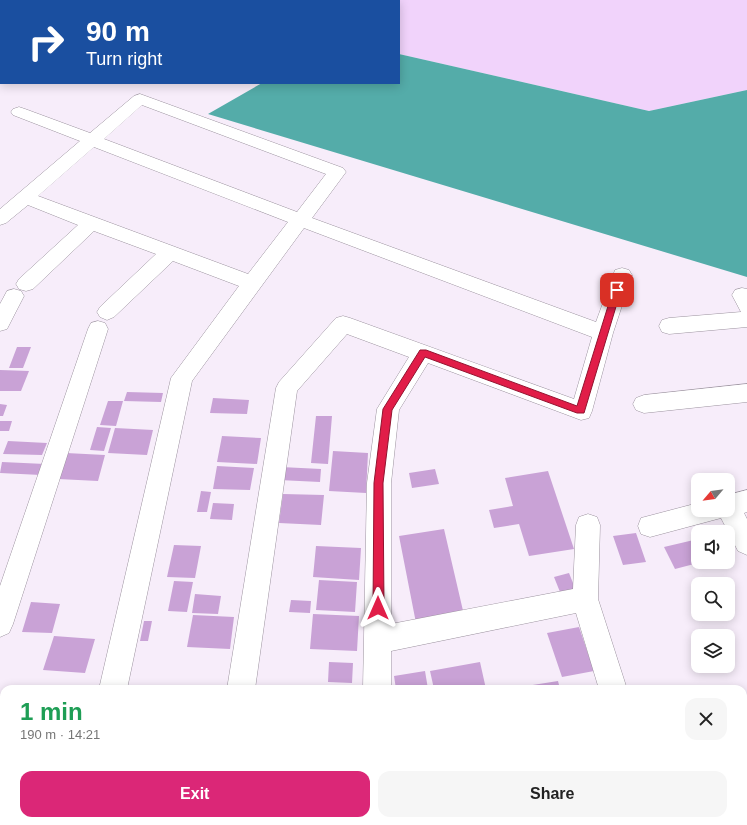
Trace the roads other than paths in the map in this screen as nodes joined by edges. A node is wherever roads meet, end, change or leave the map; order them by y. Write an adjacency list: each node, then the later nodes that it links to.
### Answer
1 (19, 112): 2 (street)
2 (92, 139): 3 (street); 5 (street); 5 (street)
3 (24, 197): 4 (street); 6 (street)
4 (0, 219)
5 (300, 220): 9 (street); 13 (street)
6 (91, 223): 7 (street); 11 (street)
7 (169, 252): 9 (street); 25 (street)
8 (622, 275): 13 (street)
9 (252, 283): 27 (street)
10 (747, 319): 12 (street)
11 (0, 323)
12 (669, 326)
13 (603, 334): 14 (street)
14 (423, 353): 26 (street); 28 (street)
15 (747, 392): 16 (street)
16 (644, 404)
17 (747, 502): 18 (street)
18 (735, 505)
19 (691, 516): 22 (street)
20 (734, 517): 23 (street)
21 (588, 525): 24 (street)
22 (650, 526)
23 (747, 543)
24 (585, 599): 26 (street); 30 (street)
25 (0, 624)
26 (378, 640): 29 (street)
27 (114, 685)
28 (242, 685)
29 (377, 685)
30 (612, 685)

